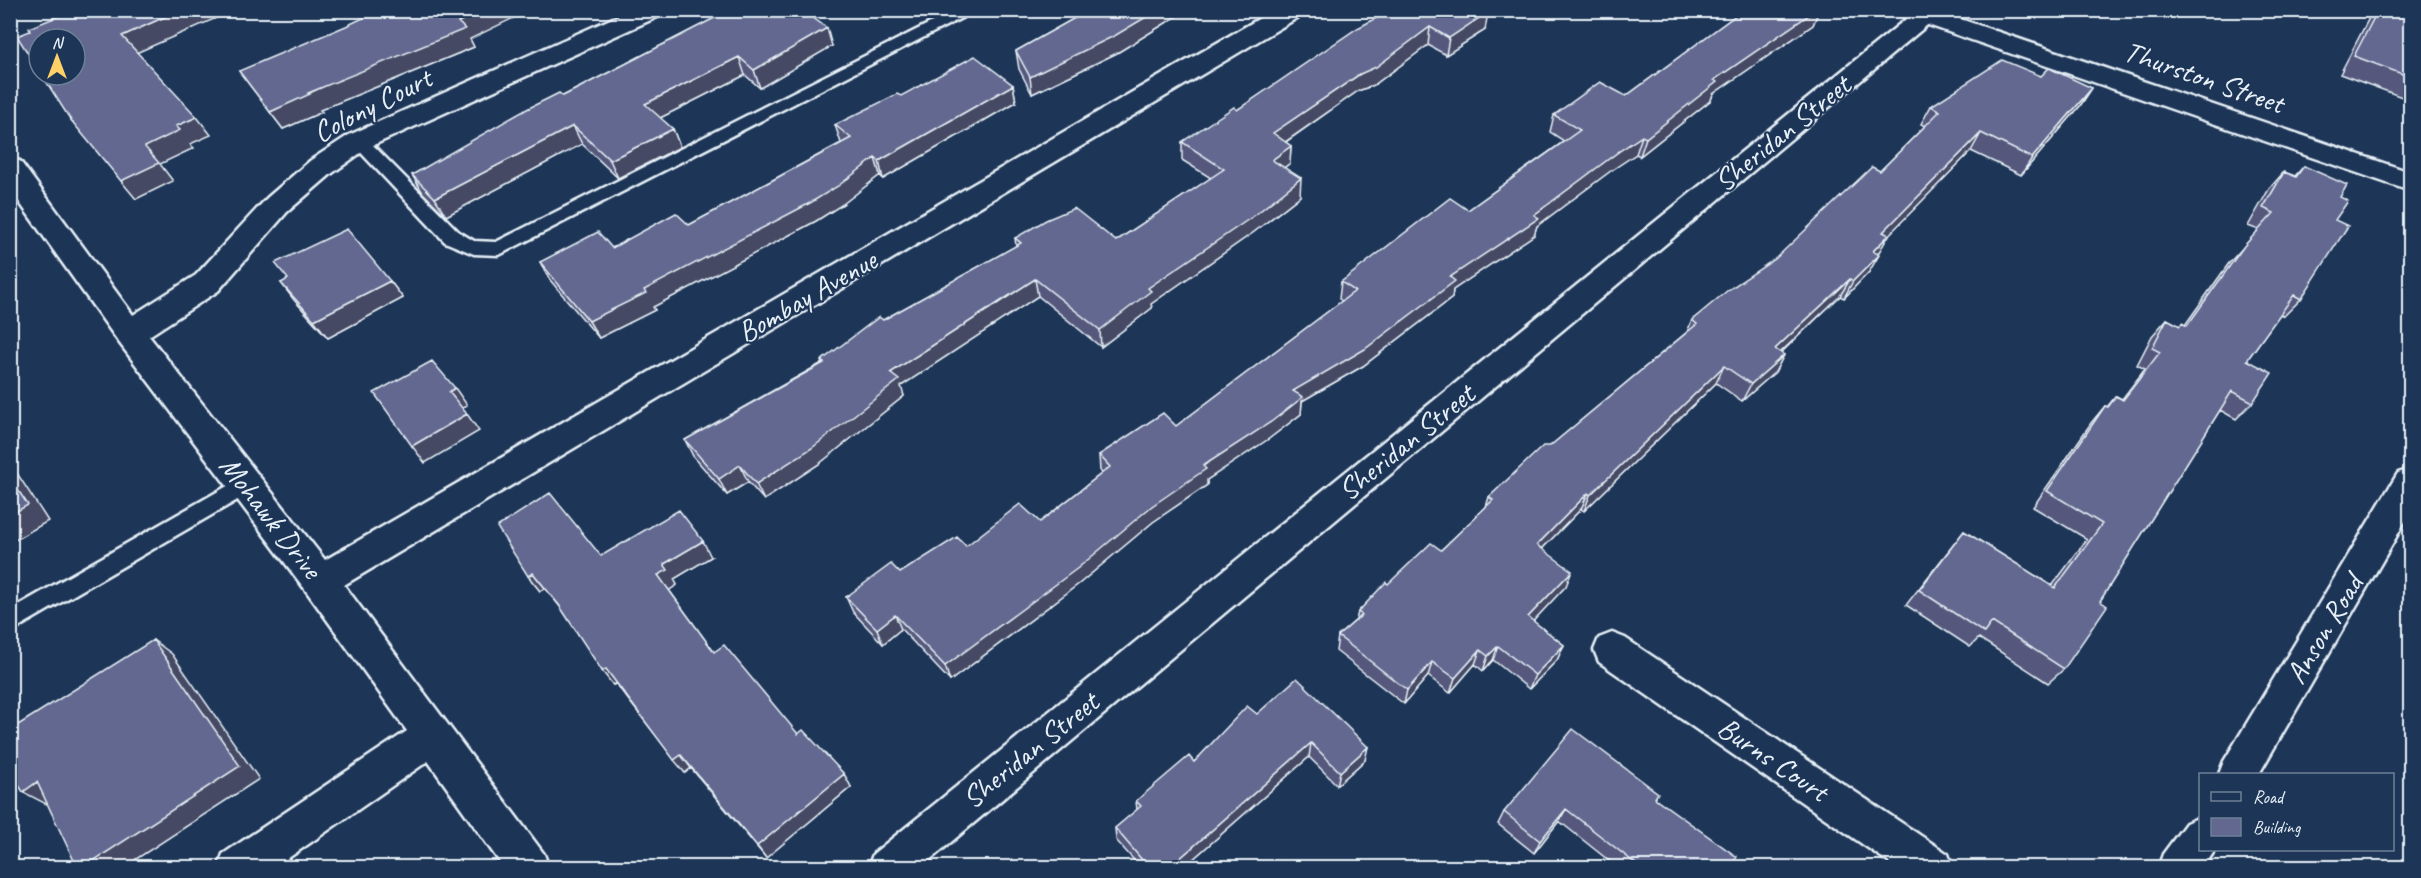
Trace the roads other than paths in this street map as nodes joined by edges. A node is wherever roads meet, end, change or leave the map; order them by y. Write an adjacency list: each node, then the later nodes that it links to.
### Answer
1 (653, 10): 5 (street, Colony Court)
2 (969, 10): 5 (lane)
3 (1293, 10): 11 (street, Bombay Avenue)
4 (1921, 12): 7 (street, Thurston Street); 18 (street, Sheridan Street)
5 (359, 141): 8 (street, Colony Court)
6 (10, 168): 8 (street, Mohawk Drive)
7 (2410, 182)
8 (129, 333): 10 (street, Mohawk Drive)
9 (2410, 483): 15 (street, Anson Road)
10 (245, 485): 11 (street, Mohawk Drive); 12 (lane)
11 (320, 581): 14 (street, Mohawk Drive)
12 (10, 622)
13 (1612, 650): 19 (street, Burns Court)
14 (432, 736): 16 (street); 17 (street, Mohawk Drive)
15 (2239, 773)
16 (238, 867)
17 (529, 867)
18 (888, 867)
19 (1933, 867)

